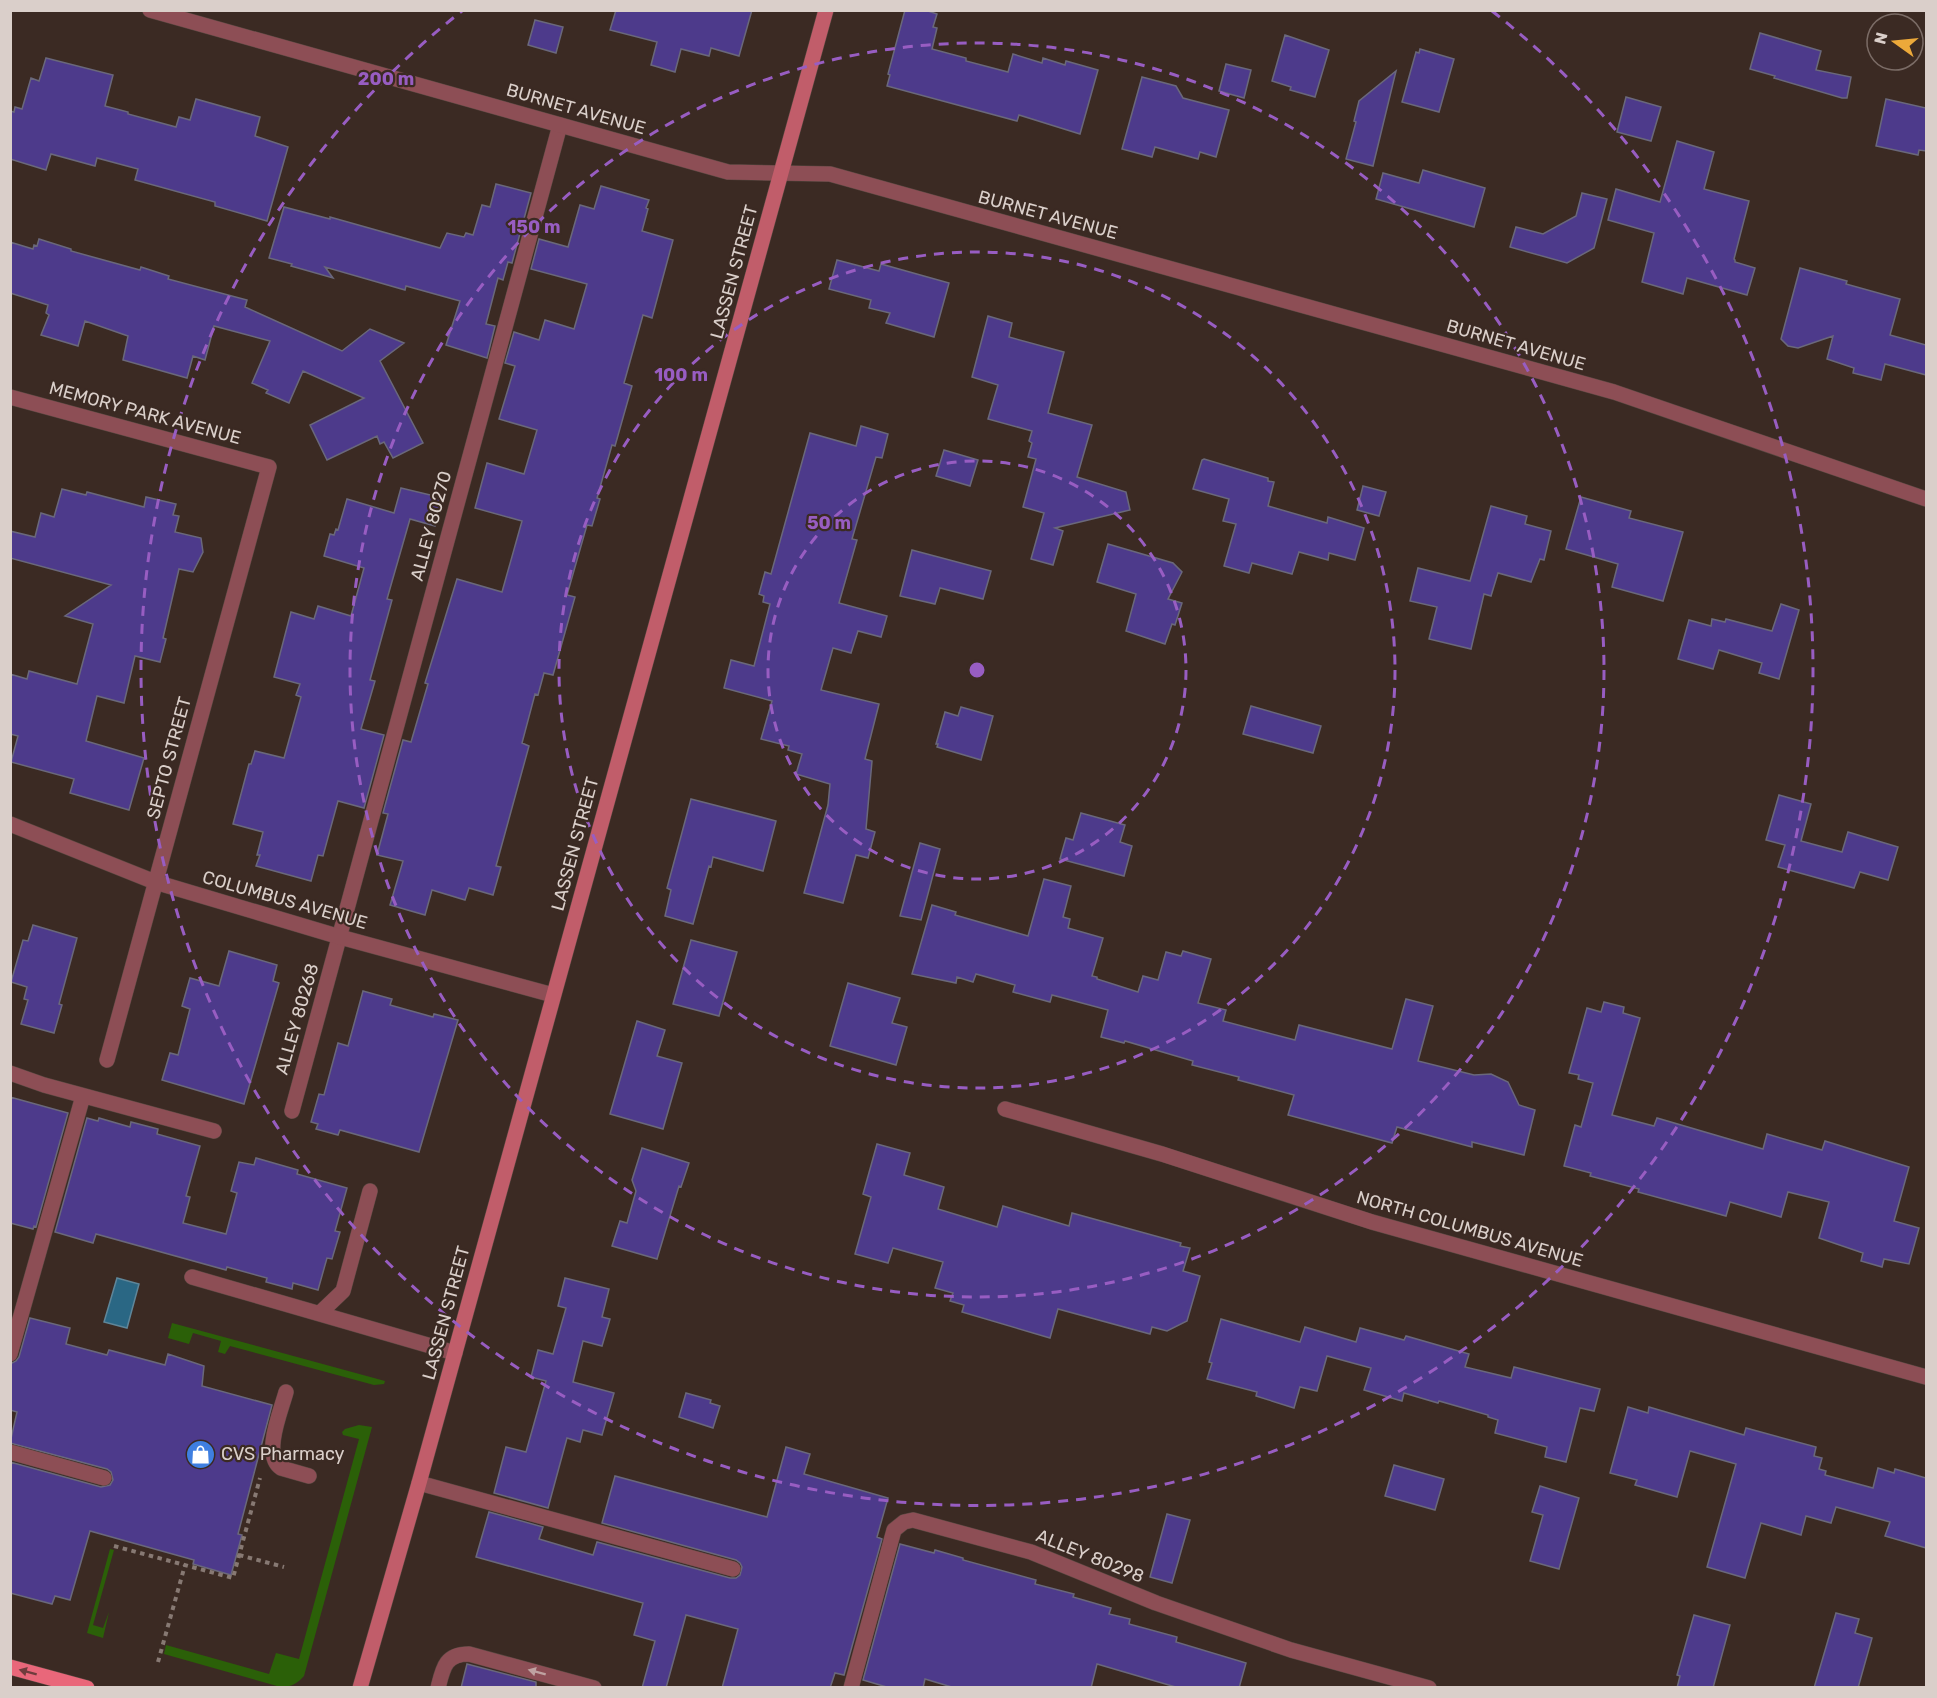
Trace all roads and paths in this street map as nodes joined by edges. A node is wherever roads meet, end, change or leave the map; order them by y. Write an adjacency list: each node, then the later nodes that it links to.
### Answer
1 (150, 10): 3 (street, BURNET AVENUE)
2 (826, 10): 4 (main road, LASSEN STREET)
3 (560, 125): 4 (street, BURNET AVENUE); 10 (street, ALLEY 80270)
4 (781, 174): 7 (street, BURNET AVENUE); 11 (main road, LASSEN STREET)
5 (10, 397): 6 (street, MEMORY PARK AVENUE)
6 (269, 467): 9 (street, SEPTO STREET)
7 (1926, 499)
8 (10, 824): 9 (street, COLUMBUS AVENUE)
9 (155, 882): 10 (street, COLUMBUS AVENUE); 12 (street, SEPTO STREET)
10 (340, 937): 11 (street, COLUMBUS AVENUE); 16 (street, ALLEY 80268)
11 (553, 995): 21 (main road, LASSEN STREET)
12 (107, 1060)
13 (10, 1073): 14 (street)
14 (83, 1096): 17 (street); 22 (street)
15 (1005, 1109): 23 (street, NORTH COLUMBUS AVENUE)
16 (292, 1111)
17 (214, 1131)
18 (370, 1191): 20 (street)
19 (192, 1277): 20 (street)
20 (320, 1313): 21 (street)
21 (455, 1353): 29 (main road, LASSEN STREET)
22 (10, 1354)
23 (1926, 1377)
24 (286, 1392): 27 (street)
25 (10, 1452): 28 (street)
26 (263, 1467): 31 (path)
27 (309, 1476)
28 (104, 1478)
29 (419, 1483): 34 (street); 38 (main road, LASSEN STREET)
30 (114, 1546): 32 (path)
31 (239, 1555): 32 (path); 33 (path)
32 (185, 1565): 35 (path)
33 (284, 1567)
34 (733, 1569)
35 (158, 1662)
36 (10, 1667): 37 (main road, one-way to 36)
37 (87, 1688)
38 (360, 1688)
39 (438, 1688): 40 (street, one-way to 39)
40 (594, 1688)
41 (851, 1688): 42 (street, ALLEY 80298)
42 (1429, 1688)

